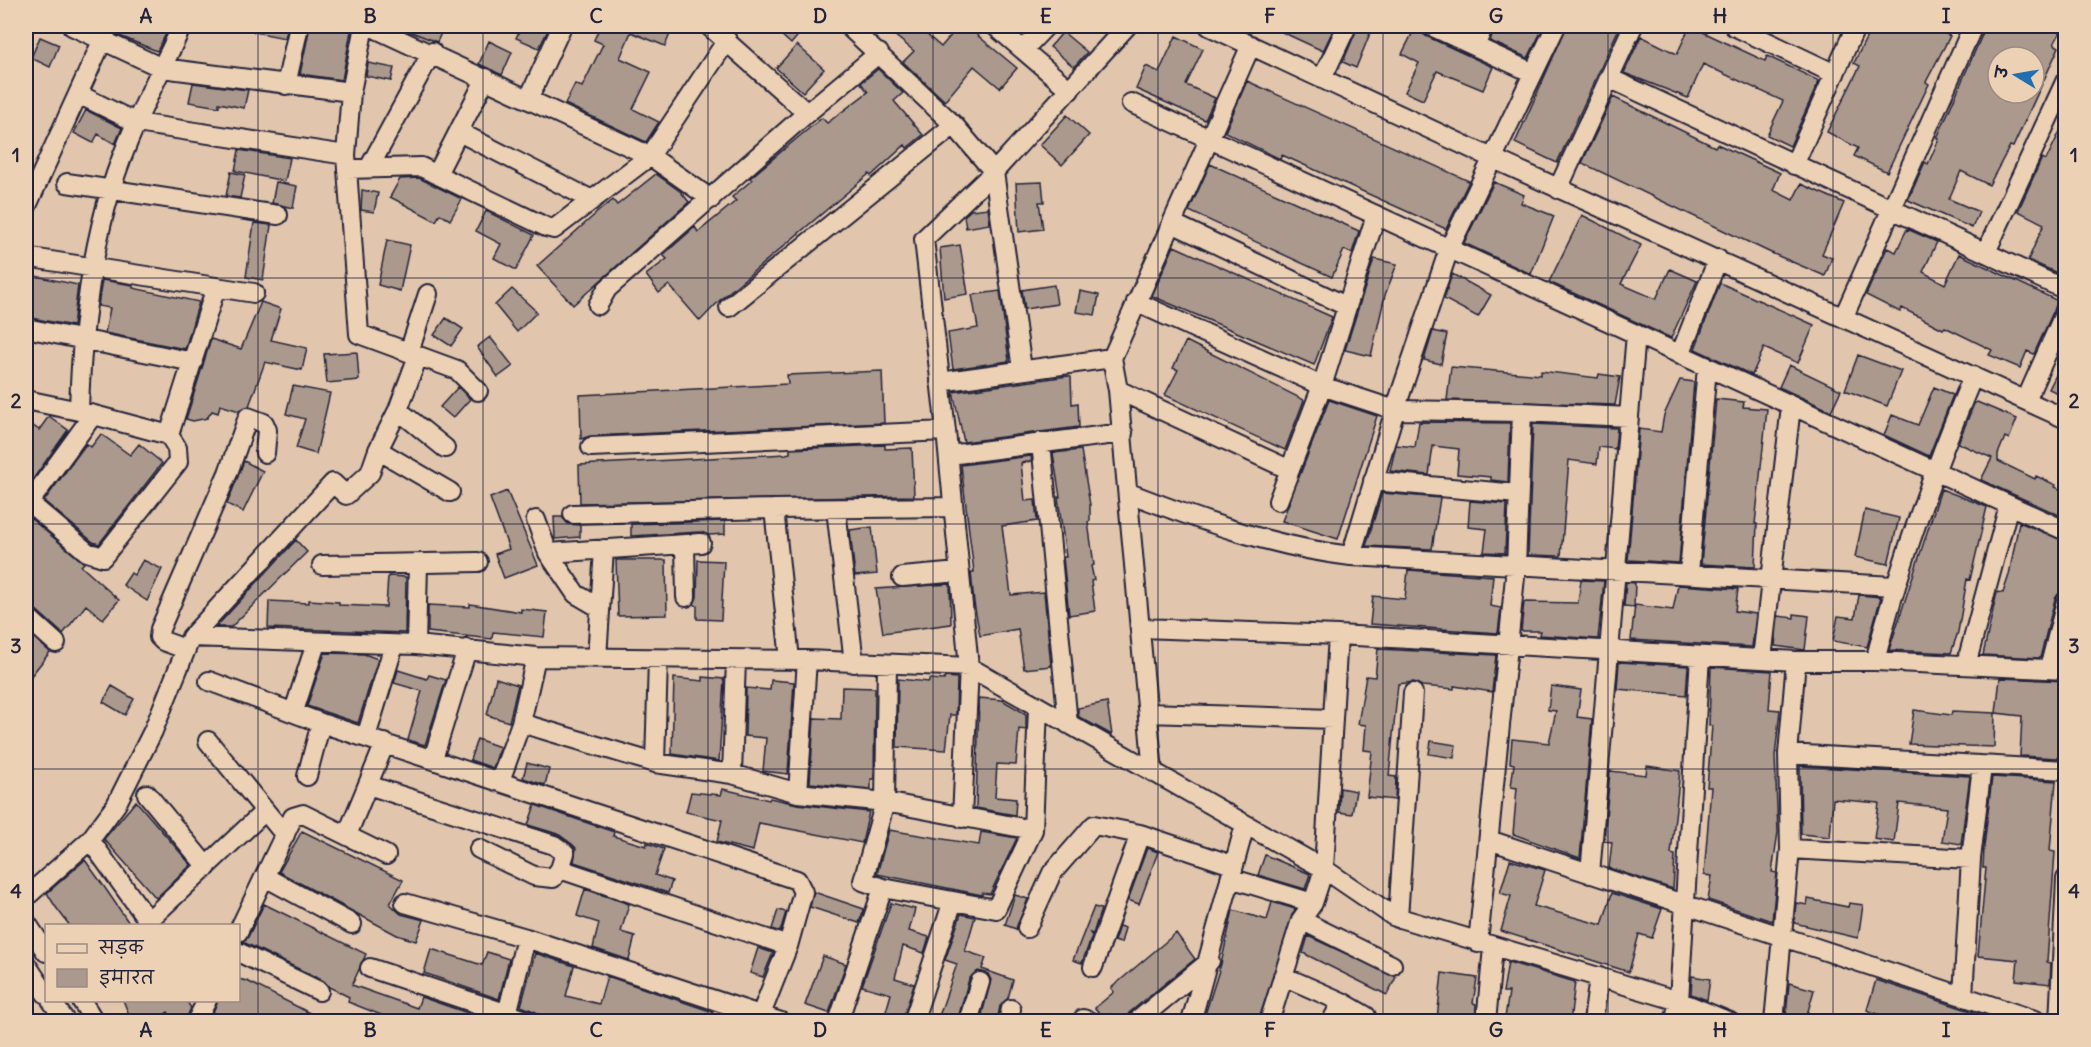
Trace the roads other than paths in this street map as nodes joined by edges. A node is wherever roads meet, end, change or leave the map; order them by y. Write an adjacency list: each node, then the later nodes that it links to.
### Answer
1 (72, 26): 21 (street)
2 (182, 26): 28 (street)
3 (299, 26): 35 (street)
4 (364, 26): 37 (street)
5 (370, 26): 26 (street)
6 (562, 26): 39 (street)
7 (709, 26): 22 (street)
8 (848, 26): 27 (street)
9 (995, 26): 25 (street)
10 (1046, 26): 25 (street)
11 (1127, 26): 36 (street)
12 (1209, 26): 23 (street)
13 (1347, 26): 33 (street)
14 (1431, 26): 24 (street)
15 (1484, 26): 24 (street)
16 (1556, 26): 29 (street)
17 (1633, 26): 32 (street)
18 (1734, 26): 30 (street)
19 (1856, 26): 30 (street)
20 (1973, 26): 59 (street)
21 (105, 34): 28 (street); 38 (street)
22 (727, 40): 41 (street); 46 (street)
23 (1251, 45): 33 (street); 45 (street)
24 (1475, 46): 29 (street)
25 (1024, 49): 36 (street)
26 (432, 52): 31 (street); 50 (street)
27 (879, 53): 41 (street); 43 (street)
28 (162, 68): 35 (street); 42 (street)
29 (1533, 73): 47 (street)
30 (1835, 74): 49 (street)
31 (486, 78): 39 (street); 44 (street)
32 (1609, 78): 49 (street); 55 (street)
33 (1322, 79): 47 (street)
34 (2066, 80): 64 (street)
35 (286, 85): 37 (street)
36 (1071, 90): 51 (street)
37 (351, 92): 48 (street)
38 (78, 94): 42 (street); 58 (street)
39 (530, 98): 46 (street)
40 (1131, 103): 45 (street)
41 (807, 113): 57 (street)
42 (137, 123): 48 (street); 54 (street)
43 (954, 125): 51 (street); 75 (street)
44 (459, 132): 52 (street); 56 (street)
45 (1209, 139): 61 (street); 62 (street)
46 (650, 156): 56 (street); 57 (street)
47 (1494, 159): 55 (street); 63 (street)
48 (346, 162): 50 (street); 81 (street)
49 (1794, 165): 59 (street)
50 (369, 168): 52 (street)
51 (994, 172): 86 (street); 88 (street)
52 (437, 174): 56 (street)
53 (67, 183): 54 (street)
54 (111, 188): 60 (street); 67 (street)
55 (1558, 189): 66 (street)
56 (590, 199)
57 (711, 199): 73 (street)
58 (26, 208)
59 (1891, 211): 64 (street); 77 (street)
60 (278, 215)
61 (1376, 215): 63 (street); 74 (street)
62 (1172, 223): 72 (street); 74 (street)
63 (1449, 249): 79 (street); 96 (street)
64 (1986, 252): 69 (street)
65 (32, 258): 67 (street)
66 (1718, 259): 77 (street); 82 (street)
67 (91, 267): 68 (street); 80 (street)
68 (216, 287): 70 (street); 84 (street)
69 (2066, 290)
70 (254, 293)
71 (428, 294): 81 (street)
72 (1136, 302): 83 (street); 89 (street)
73 (598, 305)
74 (1346, 306): 89 (street)
75 (729, 308)
76 (2066, 310): 93 (street)
77 (1844, 316): 87 (street)
78 (26, 328): 80 (street)
79 (1636, 334): 82 (street); 99 (street)
80 (81, 340): 84 (street); 98 (street)
81 (413, 354): 91 (street); 95 (street)
82 (1680, 355): 85 (street)
83 (1112, 358): 86 (street); 90 (street)
84 (194, 362): 103 (street)
85 (1707, 367): 94 (street); 134 (street)
86 (1022, 369): 88 (street)
87 (1973, 376): 93 (street); 111 (street)
88 (940, 382): 101 (street)
89 (1322, 386): 96 (street); 110 (street)
90 (1118, 390): 102 (street); 110 (street)
91 (478, 391)
92 (26, 400): 98 (street)
93 (2026, 400): 100 (street)
94 (1791, 406): 111 (street); 136 (street)
95 (398, 410): 106 (street); 107 (street)
96 (1395, 410): 97 (street); 112 (street)
97 (1522, 411): 99 (street); 115 (street)
98 (86, 413): 103 (street); 116 (street)
99 (1629, 417): 132 (street)
100 (2066, 419)
101 (946, 431): 105 (street); 109 (street)
102 (1123, 433): 104 (street); 114 (street)
103 (169, 435): 116 (street)
104 (1041, 442): 109 (street); 174 (street)
105 (591, 447)
106 (445, 448)
107 (378, 450): 113 (street); 144 (street)
108 (265, 453): 144 (street)
109 (949, 456): 119 (street)
110 (1290, 470): 117 (street)
111 (1933, 470): 118 (street); 137 (street)
112 (1373, 481): 115 (street); 127 (street)
113 (450, 492)
114 (1129, 493): 127 (street); 142 (street)
115 (1518, 494): 131 (street)
116 (27, 501)
117 (1278, 501)
118 (2009, 505): 124 (street); 163 (street)
119 (953, 507): 121 (street); 133 (street)
120 (774, 509): 121 (street); 122 (street); 158 (street)
121 (836, 509): 161 (street)
122 (573, 514)
123 (536, 520): 126 (street)
124 (2066, 531)
125 (604, 549): 126 (street); 138 (street); 140 (street)
126 (548, 553): 140 (street)
127 (1351, 556): 131 (street)
128 (478, 562): 129 (street)
129 (418, 564): 130 (street); 148 (street)
130 (322, 565)
131 (1515, 567): 132 (street); 149 (street)
132 (1616, 570): 134 (street); 151 (street)
133 (959, 572): 135 (street); 164 (street)
134 (1689, 573): 136 (street)
135 (903, 577)
136 (1770, 577): 137 (street); 156 (street)
137 (1894, 586): 159 (street)
138 (686, 597)
139 (2066, 603): 165 (street)
140 (600, 608): 154 (street)
141 (26, 616): 146 (street)
142 (1141, 628): 143 (street); 170 (street)
143 (1338, 635): 149 (street); 171 (street)
144 (188, 643): 145 (street); 198 (street)
145 (316, 643): 147 (street); 169 (street)
146 (56, 644)
147 (394, 645): 148 (street); 175 (street)
148 (416, 645): 150 (street)
149 (1509, 645): 151 (street); 199 (street)
150 (467, 649): 153 (street); 179 (street)
151 (1609, 651): 152 (street); 208 (street)
152 (1700, 656): 156 (street); 216 (street)
153 (536, 657): 154 (street); 173 (street)
154 (597, 658): 155 (street)
155 (658, 658): 157 (street); 180 (street)
156 (1762, 659): 160 (street)
157 (736, 660): 158 (street); 184 (street)
158 (799, 660): 161 (street); 188 (street)
159 (1875, 660): 160 (street); 163 (street)
160 (1796, 661): 178 (street)
161 (854, 663): 162 (street)
162 (887, 664): 164 (street); 190 (street)
163 (1966, 665): 165 (street)
164 (969, 667): 168 (street); 192 (street)
165 (2057, 670)
166 (209, 681): 169 (street)
167 (1413, 693): 217 (street)
168 (1038, 706): 174 (street); 194 (street)
169 (294, 711): 172 (street)
170 (1148, 713): 171 (street); 183 (street)
171 (1333, 719): 206 (street)
172 (321, 723): 175 (street); 185 (street)
173 (521, 723): 180 (street); 186 (street)
174 (1068, 724): 183 (street)
175 (366, 737): 177 (street)
176 (208, 741): 191 (street)
177 (385, 743): 179 (street); 187 (street)
178 (1788, 754): 181 (street); 201 (street)
179 (433, 759): 186 (street)
180 (655, 764): 184 (street)
181 (1982, 766): 182 (street); 203 (street)
182 (2066, 771)
183 (1154, 772): 193 (street)
184 (732, 774): 188 (street)
185 (307, 776)
186 (500, 781): 227 (street)
187 (368, 785): 197 (street); 205 (street)
188 (798, 793): 190 (street)
189 (147, 794): 204 (street)
190 (885, 802): 192 (street); 211 (street)
191 (265, 811): 196 (street); 204 (street)
192 (962, 818): 194 (street)
193 (1245, 825): 206 (street); 207 (street)
194 (1033, 830): 213 (street)
195 (1140, 834): 207 (street); 223 (street); 233 (street)
196 (285, 835): 197 (street); 209 (street)
197 (347, 835): 202 (street)
198 (90, 840): 212 (street); 220 (street)
199 (1489, 840): 208 (street); 226 (street)
200 (479, 849): 205 (street)
201 (1790, 849): 203 (street); 224 (street)
202 (386, 855)
203 (1971, 859): 241 (street)
204 (207, 867): 220 (street)
205 (560, 869): 227 (street)
206 (1323, 869): 215 (street); 217 (street)
207 (1231, 872): 215 (street); 230 (street)
208 (1590, 874): 216 (street)
209 (265, 877): 221 (street); 222 (street)
210 (2066, 879): 237 (street)
211 (883, 888): 213 (street); 253 (street)
212 (26, 897)
213 (953, 901): 254 (street)
214 (405, 903): 225 (street)
215 (1313, 903): 218 (street)
216 (1685, 903): 224 (street); 242 (street)
217 (1398, 918): 226 (street)
218 (1301, 920): 232 (street); 235 (street)
219 (26, 922): 228 (street)
220 (151, 923)
221 (352, 924)
222 (240, 928)
223 (1027, 928)
224 (1781, 934): 241 (street); 264 (street)
225 (526, 938): 247 (street); 248 (street)
226 (1485, 945): 236 (street); 260 (street)
227 (788, 946): 248 (street)
228 (45, 950)
229 (240, 953): 239 (street)
230 (1210, 961): 256 (street); 257 (street)
231 (26, 964): 240 (street)
232 (1392, 965)
233 (1092, 967)
234 (370, 968): 247 (street)
235 (1283, 976): 245 (street); 258 (street)
236 (1599, 977): 242 (street); 261 (street)
237 (2064, 977): 266 (street)
238 (980, 982): 255 (street)
239 (319, 991)
240 (45, 992)
241 (1963, 996): 265 (street)
242 (1679, 1001): 262 (street); 263 (street)
243 (82, 1002): 249 (street)
244 (206, 1002): 250 (street)
245 (1342, 1002): 246 (street); 259 (street)
246 (1366, 1016)
247 (506, 1017): 251 (street)
248 (760, 1018): 252 (street)
249 (96, 1022)
250 (196, 1022)
251 (532, 1022)
252 (782, 1022)
253 (838, 1022)
254 (913, 1022)
255 (968, 1022)
256 (1136, 1022)
257 (1191, 1022)
258 (1269, 1022)
259 (1331, 1022)
260 (1486, 1022)
261 (1593, 1022)
262 (1674, 1022)
263 (1730, 1022)
264 (1774, 1022)
265 (2041, 1022)
266 (2059, 1022)

